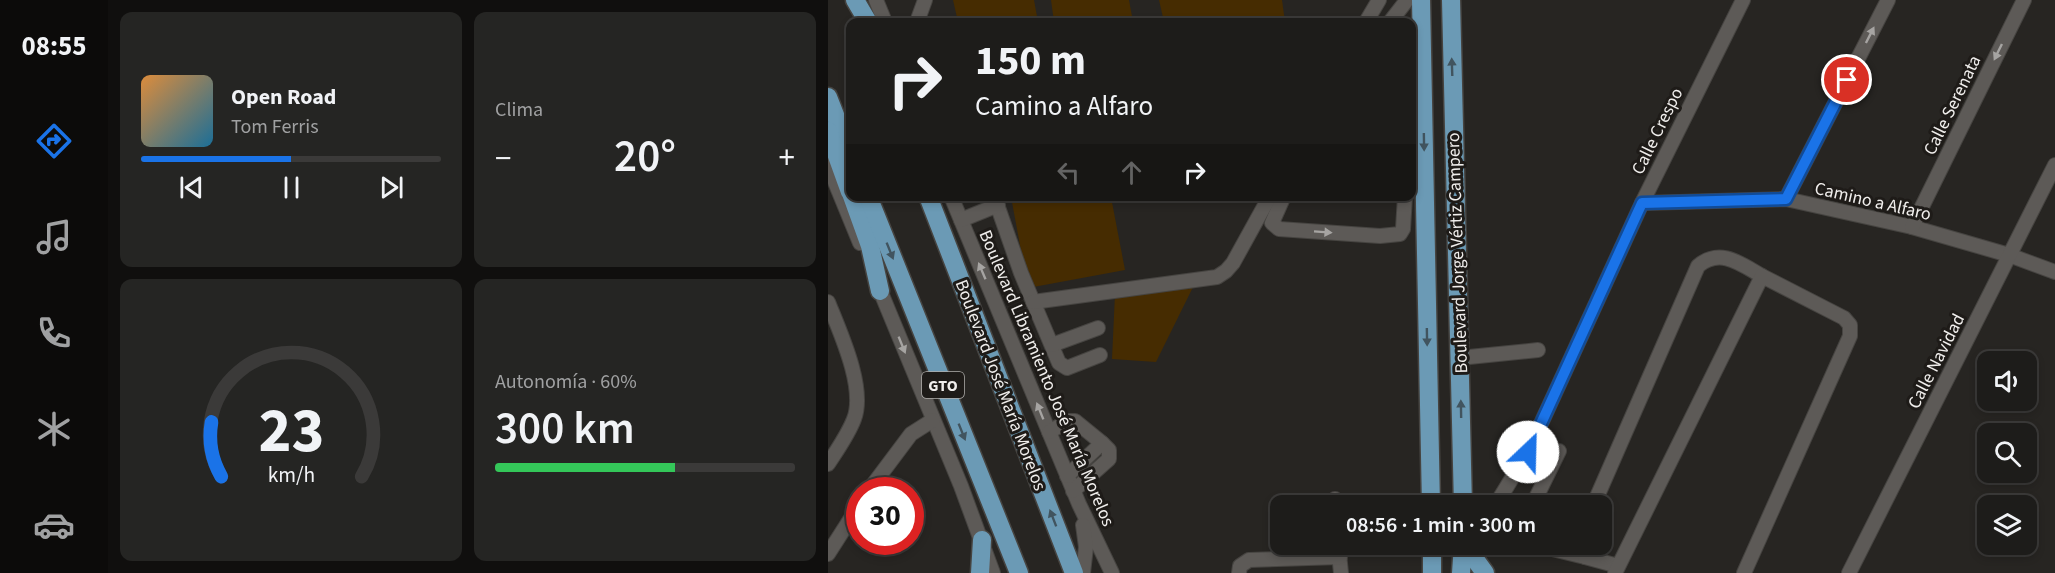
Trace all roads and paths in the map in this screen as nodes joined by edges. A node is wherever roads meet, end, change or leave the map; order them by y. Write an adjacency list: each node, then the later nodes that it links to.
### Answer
1 (850, 0): 12 (main road)
2 (855, 0): 13 (main road)
3 (876, 0): 14 (street)
4 (925, 0): 15 (street)
5 (1378, 0): 16 (street)
6 (1407, 0): 17 (street)
7 (1421, 0): 18 (main road, Boulevard Jorge Vértiz Campero)
8 (1451, 0): 51 (main road, Boulevard Jorge Vértiz Campero, one-way to 8)
9 (1743, 0): 36 (street, Calle Crespo)
10 (1888, 0): 27 (street, one-way to 10)
11 (2024, 0): 39 (street, Calle Serenata, one-way to 39)
12 (857, 18)
13 (866, 18)
14 (883, 18)
15 (918, 18)
16 (1368, 18)
17 (1393, 18)
18 (1418, 79): 20 (main road, Boulevard Jorge Vértiz Campero)
19 (829, 100): 22 (main road)
20 (1418, 115): 25 (main road, Boulevard Jorge Vértiz Campero, one-way to 25)
21 (828, 131): 26 (main road)
22 (846, 143)
23 (828, 165): 43 (street)
24 (2055, 165): 40 (street, Calle Navidad)
25 (1418, 179): 60 (main road, Boulevard Jorge Vértiz Campero, one-way to 60)
26 (846, 181)
27 (1786, 199): 36 (street, Camino a Alfaro); 39 (street, Camino a Alfaro)
28 (854, 201): 43 (main road)
29 (870, 201): 79 (main road, GTO, one-way to 79)
30 (930, 201): 80 (main road, Boulevard José María Morelos, one-way to 30)
31 (956, 201): 38 (street, Boulevard Libramiento José María Morelos)
32 (996, 201): 38 (street); 45 (street)
33 (1269, 201): 37 (street)
34 (1280, 201): 37 (street)
35 (1405, 201): 37 (street, one-way to 35)
36 (1642, 203): 64 (street, Calle Crespo)
37 (1267, 216): 45 (street)
38 (961, 220): 53 (street, Boulevard Libramiento José María Morelos, one-way to 38)
39 (1912, 227): 40 (street, Camino a Alfaro)
40 (2009, 255): 41 (street, Camino a Alfaro); 89 (street, Calle Navidad)
41 (2055, 272)
42 (1762, 276): 66 (street); 77 (street); 88 (street)
43 (880, 291): 52 (street, one-way to 52)
44 (828, 302): 46 (street)
45 (1033, 302): 48 (street)
46 (831, 323): 56 (street)
47 (1098, 328): 48 (street)
48 (1052, 345): 50 (street)
49 (1538, 350): 51 (street)
50 (1100, 355)
51 (1459, 358): 57 (main road, Boulevard Jorge Vértiz Campero, one-way to 51)
52 (933, 420): 59 (street); 69 (street)
53 (1049, 432): 54 (street); 58 (street, Boulevard Libramiento José María Morelos)
54 (1102, 443): 58 (street); 61 (street)
55 (1559, 452): 65 (street)
56 (828, 464)
57 (1462, 467): 60 (main road); 63 (main road, Boulevard Jorge Vértiz Campero)
58 (1067, 476): 61 (street, Boulevard Libramiento José María Morelos)
59 (879, 477)
60 (1430, 479): 62 (main road, Boulevard Jorge Vértiz Campero)
61 (1073, 491): 67 (street, Boulevard Libramiento José María Morelos)
62 (1431, 495)
63 (1462, 495)
64 (1502, 495)
65 (1538, 495)
66 (1598, 495)
67 (1078, 504): 81 (street); 82 (street, Boulevard Libramiento José María Morelos)
68 (846, 526): 70 (street)
69 (982, 540): 78 (main road)
70 (828, 554)
71 (1299, 555): 83 (street)
72 (1339, 555): 84 (street)
73 (1432, 555): 85 (main road)
74 (1462, 555): 86 (main road)
75 (1471, 555): 87 (main road)
76 (1593, 555): 77 (street)
77 (1617, 570)
78 (990, 571)
79 (1019, 573)
80 (1074, 573)
81 (1083, 573)
82 (1112, 573)
83 (1239, 573)
84 (1341, 573)
85 (1432, 573)
86 (1461, 573)
87 (1485, 573)
88 (1744, 573)
89 (1849, 573)

